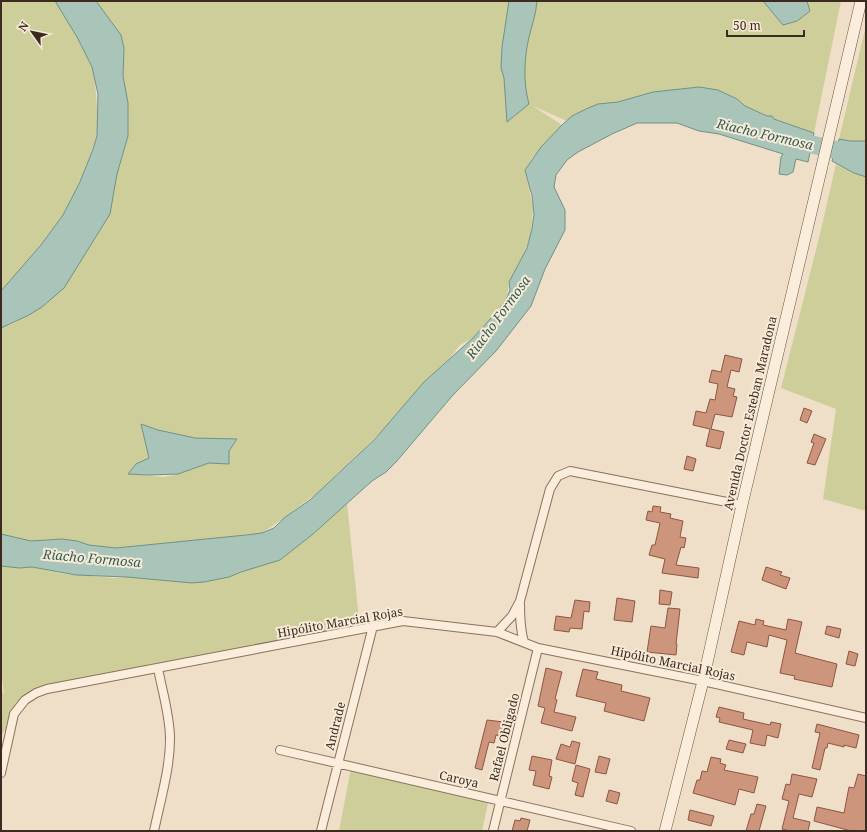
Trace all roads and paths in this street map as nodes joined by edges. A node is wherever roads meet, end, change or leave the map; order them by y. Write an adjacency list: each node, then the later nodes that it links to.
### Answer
1 (860, 1): 2 (main road, Avenida Doctor Esteban Maradona)
2 (742, 505): 3 (street); 9 (main road, Avenida Doctor Esteban Maradona)
3 (520, 601): 5 (street); 6 (street)
4 (373, 626): 5 (street, Hipólito Marcial Rojas); 8 (street, Hipólito Marcial Rojas); 12 (street, Andrade)
5 (497, 632): 6 (street, Hipólito Marcial Rojas)
6 (524, 642): 7 (street, Hipólito Marcial Rojas)
7 (538, 648): 9 (street, Hipólito Marcial Rojas); 14 (street, Rafael Obligado)
8 (158, 668): 13 (street, Hipólito Marcial Rojas); 15 (street)
9 (703, 681): 10 (street, Hipólito Marcial Rojas); 19 (main road, Avenida Doctor Esteban Maradona)
10 (866, 718)
11 (280, 750): 12 (street, Caroya)
12 (338, 763): 14 (street, Caroya); 16 (street, Andrade)
13 (1, 773)
14 (500, 800): 17 (street, Rafael Obligado); 18 (street, Caroya)
15 (154, 831)
16 (321, 831)
17 (493, 831)
18 (632, 831)
19 (665, 831)

